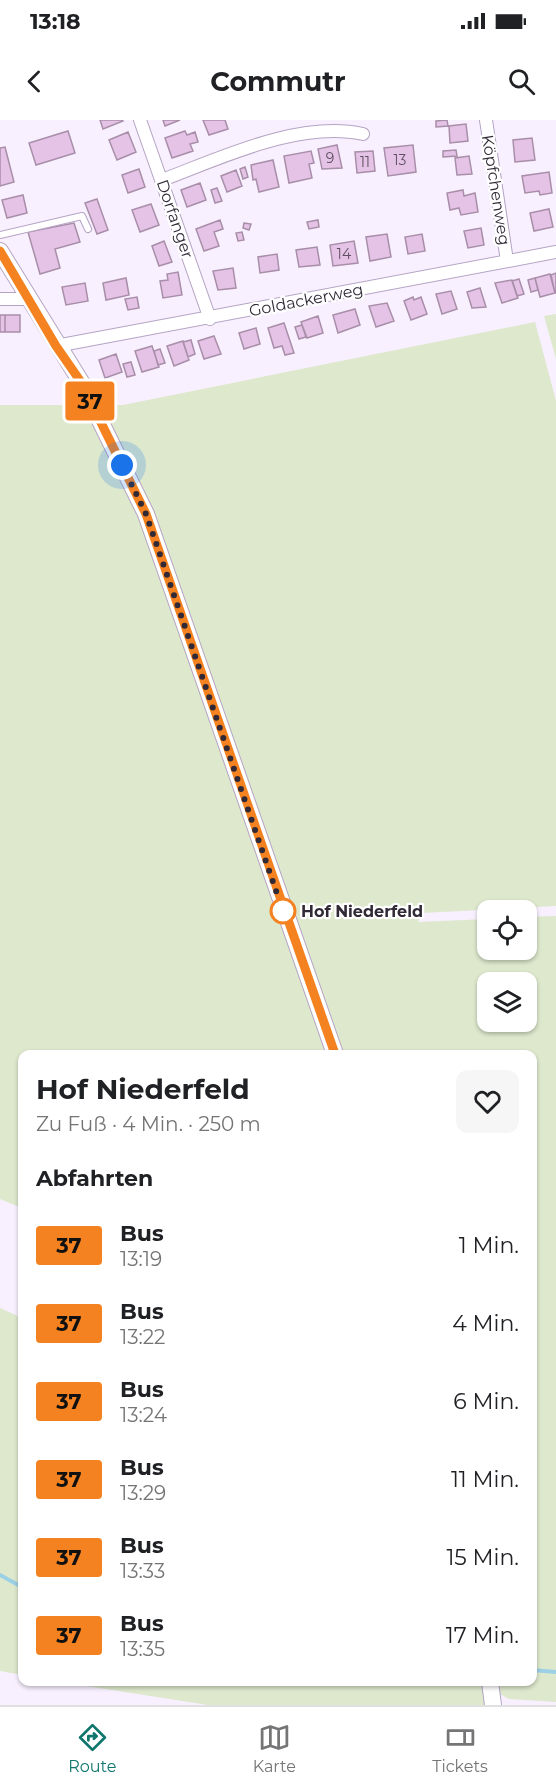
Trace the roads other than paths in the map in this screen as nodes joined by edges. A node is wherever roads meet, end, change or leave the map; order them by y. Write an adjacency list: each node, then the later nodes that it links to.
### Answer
1 (140, 120): 4 (street, Dorfanger)
2 (486, 120): 9 (street, Köpfchenweg)
3 (363, 134): 4 (street)
4 (162, 180): 12 (street, Dorfanger)
5 (88, 229): 6 (lane)
6 (0, 235)
7 (0, 252): 11 (street)
8 (556, 252): 9 (street, Goldackerweg)
9 (507, 261): 12 (street, Goldackerweg)
10 (0, 299): 11 (street)
11 (27, 299): 13 (street)
12 (210, 318): 13 (street, Goldackerweg)
13 (56, 346): 14 (street)
14 (334, 1050)
15 (491, 1686): 16 (street)
16 (493, 1705)

